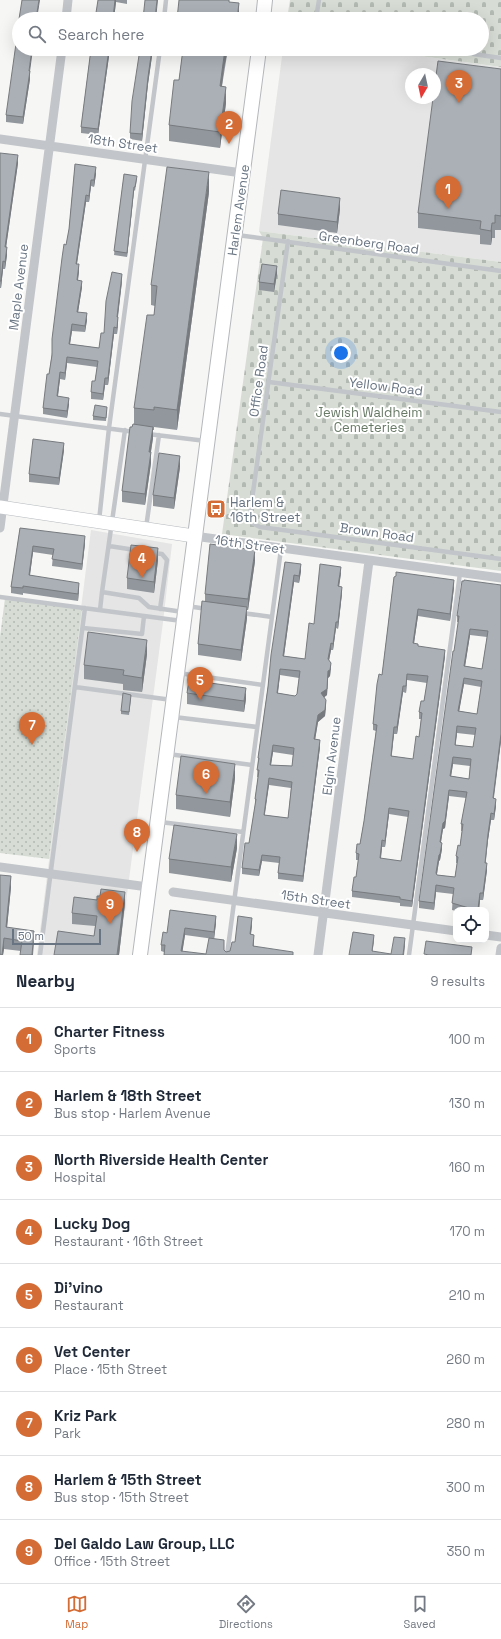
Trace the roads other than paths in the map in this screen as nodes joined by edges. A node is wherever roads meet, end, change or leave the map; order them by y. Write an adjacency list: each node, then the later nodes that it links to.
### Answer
1 (68, 0): 5 (street)
2 (166, 0): 6 (lane)
3 (265, 0): 7 (main road)
4 (319, 0): 8 (lane)
5 (67, 12)
6 (165, 12)
7 (264, 12)
8 (317, 12)
9 (61, 56): 15 (street, Maple Avenue)
10 (159, 56): 16 (lane)
11 (258, 56): 17 (main road, Harlem Avenue)
12 (487, 56): 13 (lane)
13 (501, 58)
14 (0, 139): 15 (street, 18th Street)
15 (50, 146): 16 (street, 18th Street); 24 (street, Maple Avenue)
16 (145, 160): 17 (street, 18th Street); 25 (lane)
17 (242, 173): 18 (main road, Harlem Avenue)
18 (234, 234): 19 (lane, Greenberg Road); 30 (main road, Harlem Avenue)
19 (288, 241): 20 (lane, Greenberg Road); 21 (lane, Office Road)
20 (501, 271)
21 (268, 382): 22 (lane, Yellow Road); 32 (lane, Office Road)
22 (501, 412)
23 (0, 414): 24 (lane)
24 (15, 416): 25 (lane); 31 (street, Maple Avenue)
25 (109, 428): 26 (lane); 33 (lane)
26 (125, 430): 27 (lane); 33 (lane)
27 (139, 432)
28 (145, 433): 29 (lane)
29 (159, 435): 30 (lane); 35 (lane)
30 (207, 442): 36 (main road, Harlem Avenue)
31 (1, 508): 33 (street, 16th Street); 34 (street, Maple Avenue)
32 (252, 523): 41 (lane, Brown Road)
33 (106, 524): 35 (street, 16th Street); 37 (lane)
34 (0, 528)
35 (146, 530): 36 (street, 16th Street)
36 (194, 536): 38 (street, 16th Street); 51 (main road, Harlem Avenue)
37 (109, 546): 39 (lane); 45 (lane)
38 (281, 549): 42 (street, 16th Street); 54 (lane)
39 (139, 551)
40 (147, 552): 48 (lane)
41 (501, 559)
42 (369, 561): 43 (street, 16th Street); 71 (street, Elgin Avenue)
43 (460, 573): 44 (street, 16th Street); 72 (lane)
44 (501, 578)
45 (102, 592): 48 (lane); 49 (lane)
46 (0, 597): 47 (lane)
47 (86, 608): 49 (lane); 55 (lane)
48 (160, 609): 51 (lane)
49 (100, 610): 53 (lane)
50 (215, 610): 51 (lane)
51 (184, 613): 53 (lane); 56 (main road, Harlem Avenue)
52 (236, 613): 54 (lane)
53 (144, 616): 55 (lane)
54 (272, 617): 57 (lane)
55 (83, 628): 58 (lane)
56 (177, 673): 57 (lane); 59 (main road, Harlem Avenue)
57 (263, 685): 61 (lane)
58 (75, 687): 59 (lane); 67 (lane)
59 (173, 700): 60 (main road, Harlem Avenue)
60 (171, 717): 61 (lane); 62 (main road, Harlem Avenue)
61 (258, 727): 63 (lane)
62 (166, 754): 63 (lane); 64 (main road, Harlem Avenue)
63 (252, 765): 65 (lane)
64 (157, 821): 65 (lane); 68 (main road, Harlem Avenue)
65 (243, 832): 70 (lane)
66 (0, 867): 67 (street)
67 (50, 874): 68 (street); 77 (lane)
68 (148, 887): 78 (main road, Harlem Avenue)
69 (173, 892): 70 (street, 15th Street)
70 (234, 901): 71 (street, 15th Street); 79 (lane)
71 (324, 913): 72 (street, 15th Street); 80 (street, Elgin Avenue)
72 (413, 925): 73 (street, 15th Street); 81 (lane)
73 (453, 931)
74 (489, 935): 75 (street)
75 (501, 937)
76 (501, 948): 82 (street)
77 (40, 955)
78 (140, 955)
79 (227, 955)
80 (318, 955)
81 (409, 955)
82 (500, 955)

